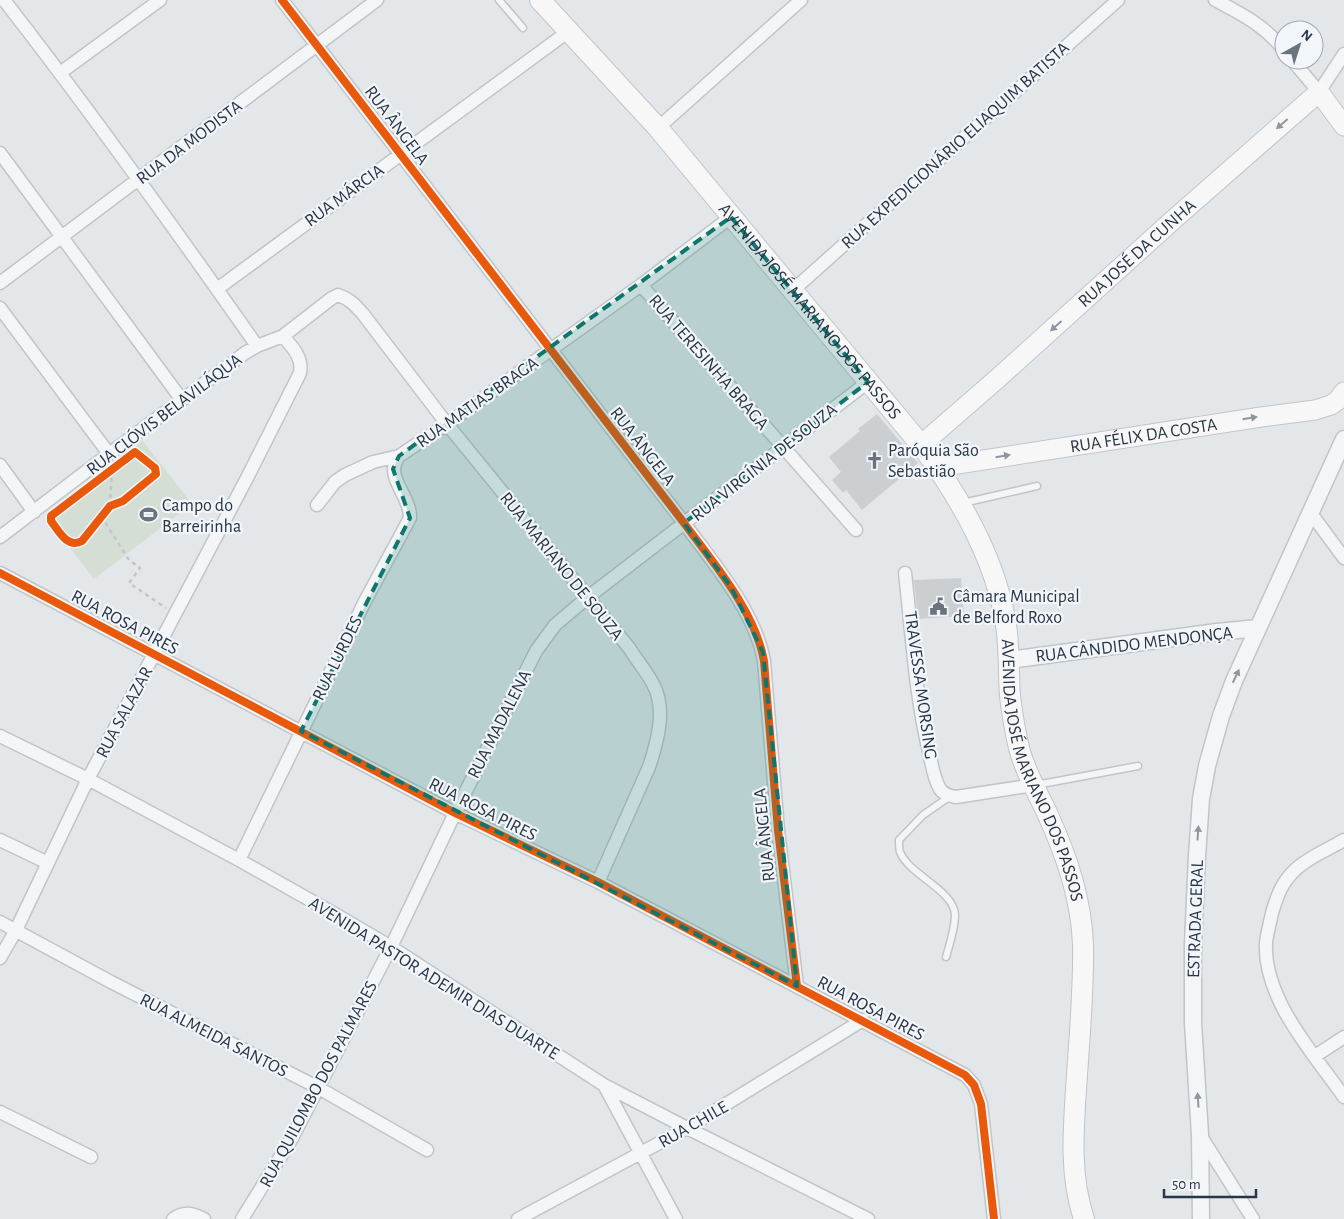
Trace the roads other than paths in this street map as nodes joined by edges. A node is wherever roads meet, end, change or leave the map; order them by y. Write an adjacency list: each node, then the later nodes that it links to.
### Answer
1 (4, 0): 16 (street)
2 (160, 0): 16 (street)
3 (282, 0): 13 (street, RUA ÂNGELA)
4 (377, 0): 13 (street, RUA DA MODISTA)
5 (499, 0): 10 (lane)
6 (540, 0): 11 (main road, AVENIDA JOSÉ MARIANO DOS PASSOS)
7 (801, 0): 19 (street)
8 (1118, 0): 28 (street, RUA EXPEDICIONÁRIO ELIAQUIM BATISTA)
9 (1214, 0): 12 (street)
10 (523, 28)
11 (569, 30): 19 (main road, AVENIDA JOSÉ MARIANO DOS PASSOS); 21 (street, RUA MÁRCIA)
12 (1274, 39)
13 (317, 45): 21 (street, RUA ÂNGELA); 22 (street, RUA DA MODISTA)
14 (1344, 54): 17 (street, RUA JOSÉ DA CUNHA)
15 (1300, 70): 17 (street)
16 (60, 72): 22 (street)
17 (1319, 92): 18 (main road); 39 (main road, RUA JOSÉ DA CUNHA, one-way to 39)
18 (1344, 126)
19 (658, 128): 23 (main road, AVENIDA JOSÉ MARIANO DOS PASSOS)
20 (0, 152): 24 (street)
21 (400, 154): 27 (street, RUA MÁRCIA); 33 (street, RUA ÂNGELA)
22 (139, 179): 24 (street, RUA DA MODISTA); 27 (street)
23 (731, 217): 26 (street, RUA MATIAS BRAGA); 28 (main road, AVENIDA JOSÉ MARIANO DOS PASSOS)
24 (62, 236): 25 (street, RUA DA MODISTA); 36 (street)
25 (0, 283)
26 (641, 285): 33 (street, RUA MATIAS BRAGA); 40 (street, RUA TERESINHA BRAGA)
27 (217, 289): 32 (street)
28 (792, 291): 34 (main road, AVENIDA JOSÉ MARIANO DOS PASSOS)
29 (332, 298): 31 (street, RUA CLÓVIS BELAVILÁQUA); 37 (street, RUA MARIANO DE SOUZA)
30 (0, 308): 41 (street)
31 (282, 336): 32 (street, RUA CLÓVIS BELAVILÁQUA); 58 (street, RUA SALAZAR)
32 (257, 346): 36 (street, RUA CLÓVIS BELAVILÁQUA)
33 (550, 350): 37 (street, RUA MATIAS BRAGA); 50 (street, RUA ÂNGELA)
34 (868, 382): 39 (main road, AVENIDA JOSÉ MARIANO DOS PASSOS); 40 (street, RUA VIRGÍNIA DE SOUZA)
35 (1344, 392): 44 (main road, RUA FÉLIX DA COSTA, one-way to 35)
36 (182, 400): 41 (street, RUA CLÓVIS BELAVILÁQUA)
37 (447, 424): 42 (street, RUA MATIAS BRAGA); 56 (street, RUA MARIANO DE SOUZA)
38 (1344, 439): 49 (street, ESTRADA GERAL)
39 (921, 445): 44 (main road, AVENIDA JOSÉ MARIANO DOS PASSOS)
40 (783, 447): 50 (street, RUA VIRGÍNIA DE SOUZA); 51 (street, RUA TERESINHA BRAGA)
41 (109, 454): 48 (street, RUA CLÓVIS BELAVILÁQUA)
42 (400, 456): 47 (street, RUA MATIAS BRAGA); 60 (street, RUA LURDES)
43 (0, 466): 48 (street)
44 (938, 467): 46 (main road, AVENIDA JOSÉ MARIANO DOS PASSOS)
45 (1037, 486): 46 (lane)
46 (959, 503): 59 (main road, AVENIDA JOSÉ MARIANO DOS PASSOS)
47 (317, 505)
48 (34, 512): 52 (street, RUA CLÓVIS BELAVILÁQUA)
49 (1310, 512): 53 (street); 57 (street, ESTRADA GERAL)
50 (684, 524): 56 (street, RUA VIRGÍNIA DE SOUZA); 77 (street, RUA ÂNGELA)
51 (856, 530)
52 (0, 537)
53 (1344, 558)
54 (905, 572): 65 (street, TRAVESSA MORSING)
55 (0, 573): 58 (street, RUA ROSA PIRES)
56 (588, 597): 66 (street, RUA MADALENA); 71 (street, RUA MARIANO DE SOUZA)
57 (1258, 628): 59 (street, RUA CÂNDIDO MENDONÇA); 86 (street, ESTRADA GERAL, one-way to 57)
58 (153, 655): 60 (street, RUA ROSA PIRES); 63 (street, RUA SALAZAR)
59 (1009, 660): 64 (main road, AVENIDA JOSÉ MARIANO DOS PASSOS)
60 (301, 731): 66 (street, RUA ROSA PIRES); 69 (street, RUA LURDES)
61 (0, 736): 63 (street, AVENIDA PASTOR ADEMIR DIAS DUARTE)
62 (1138, 766): 64 (lane)
63 (88, 779): 69 (street, AVENIDA PASTOR ADEMIR DIAS DUARTE); 70 (street, RUA SALAZAR)
64 (1034, 785): 65 (street); 97 (main road, AVENIDA JOSÉ MARIANO DOS PASSOS)
65 (950, 796): 75 (lane)
66 (455, 813): 71 (street, RUA ROSA PIRES); 74 (street, RUA MADALENA)
67 (0, 840): 70 (street)
68 (1344, 840): 80 (street)
69 (239, 860): 74 (street, AVENIDA PASTOR ADEMIR DIAS DUARTE)
70 (48, 863): 73 (street, RUA SALAZAR)
71 (598, 882): 77 (street, RUA ROSA PIRES)
72 (0, 922): 73 (street, RUA ALMEIDA SANTOS)
73 (16, 930): 76 (street, RUA SALAZAR); 82 (street, RUA ALMEIDA SANTOS)
74 (391, 947): 81 (street, AVENIDA PASTOR ADEMIR DIAS DUARTE); 82 (street, RUA QUILOMBO DOS PALMARES)
75 (946, 956)
76 (0, 958)
77 (797, 986): 78 (street, RUA ROSA PIRES)
78 (863, 1020): 85 (street, RUA CHILE); 96 (street, RUA ROSA PIRES)
79 (1344, 1037): 80 (street)
80 (1316, 1056): 83 (street)
81 (604, 1085): 85 (street, AVENIDA PASTOR ADEMIR DIAS DUARTE); 88 (street)
82 (317, 1087): 87 (street, RUA ALMEIDA SANTOS); 92 (street, RUA QUILOMBO DOS PALMARES)
83 (1344, 1097)
84 (0, 1112): 89 (street)
85 (687, 1128): 88 (street, RUA CHILE); 95 (street, AVENIDA PASTOR ADEMIR DIAS DUARTE)
86 (1200, 1135): 98 (street, ESTRADA GERAL); 99 (street)
87 (427, 1150)
88 (640, 1154): 93 (street, RUA CHILE); 94 (street)
89 (91, 1157)
90 (173, 1219): 91 (street)
91 (204, 1219)
92 (242, 1219)
93 (518, 1219)
94 (676, 1219)
95 (868, 1219)
96 (994, 1219)
97 (1084, 1219)
98 (1202, 1219)
99 (1253, 1219)

